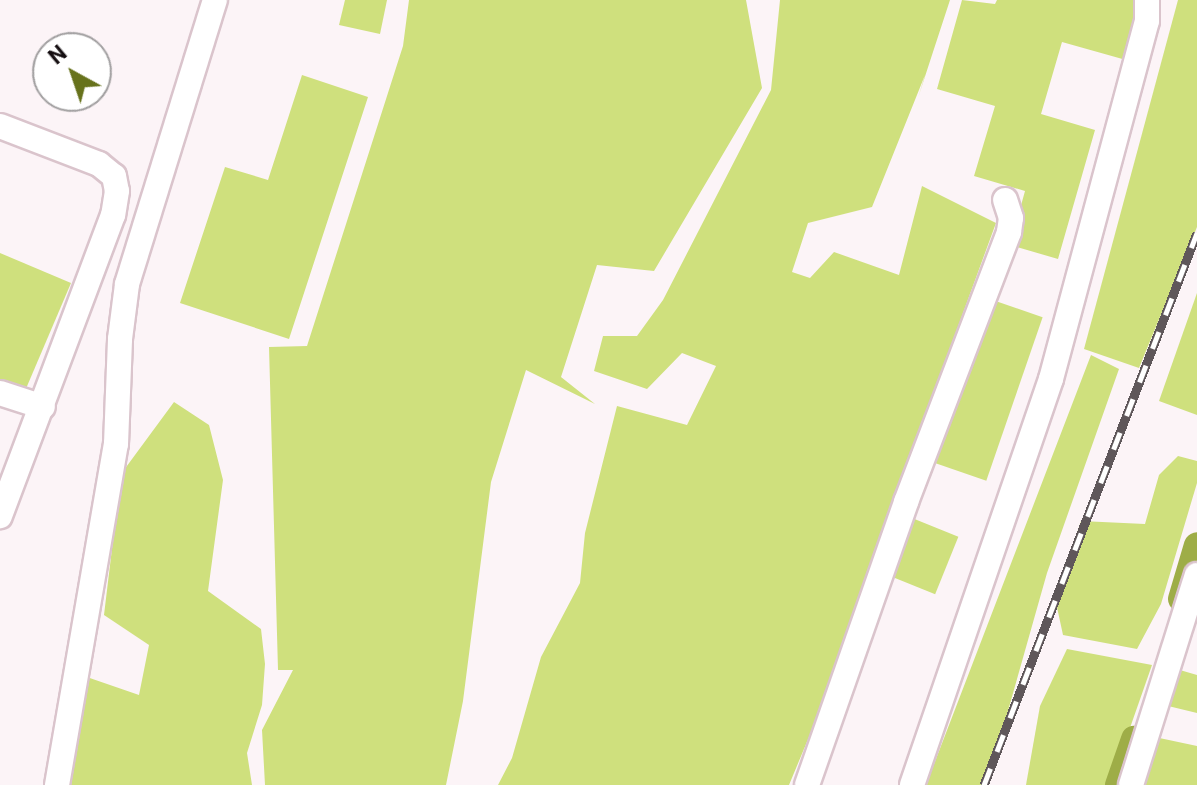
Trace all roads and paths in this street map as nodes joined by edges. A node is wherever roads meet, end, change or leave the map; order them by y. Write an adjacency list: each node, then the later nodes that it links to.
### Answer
1 (215, 0): 9 (street)
2 (1147, 0): 11 (street)
3 (0, 126): 6 (street)
4 (1005, 200): 10 (street)
5 (0, 393): 6 (street)
6 (43, 407): 7 (street)
7 (0, 516)
8 (1197, 575): 12 (street)
9 (57, 785)
10 (807, 785)
11 (912, 785)
12 (1131, 785)

